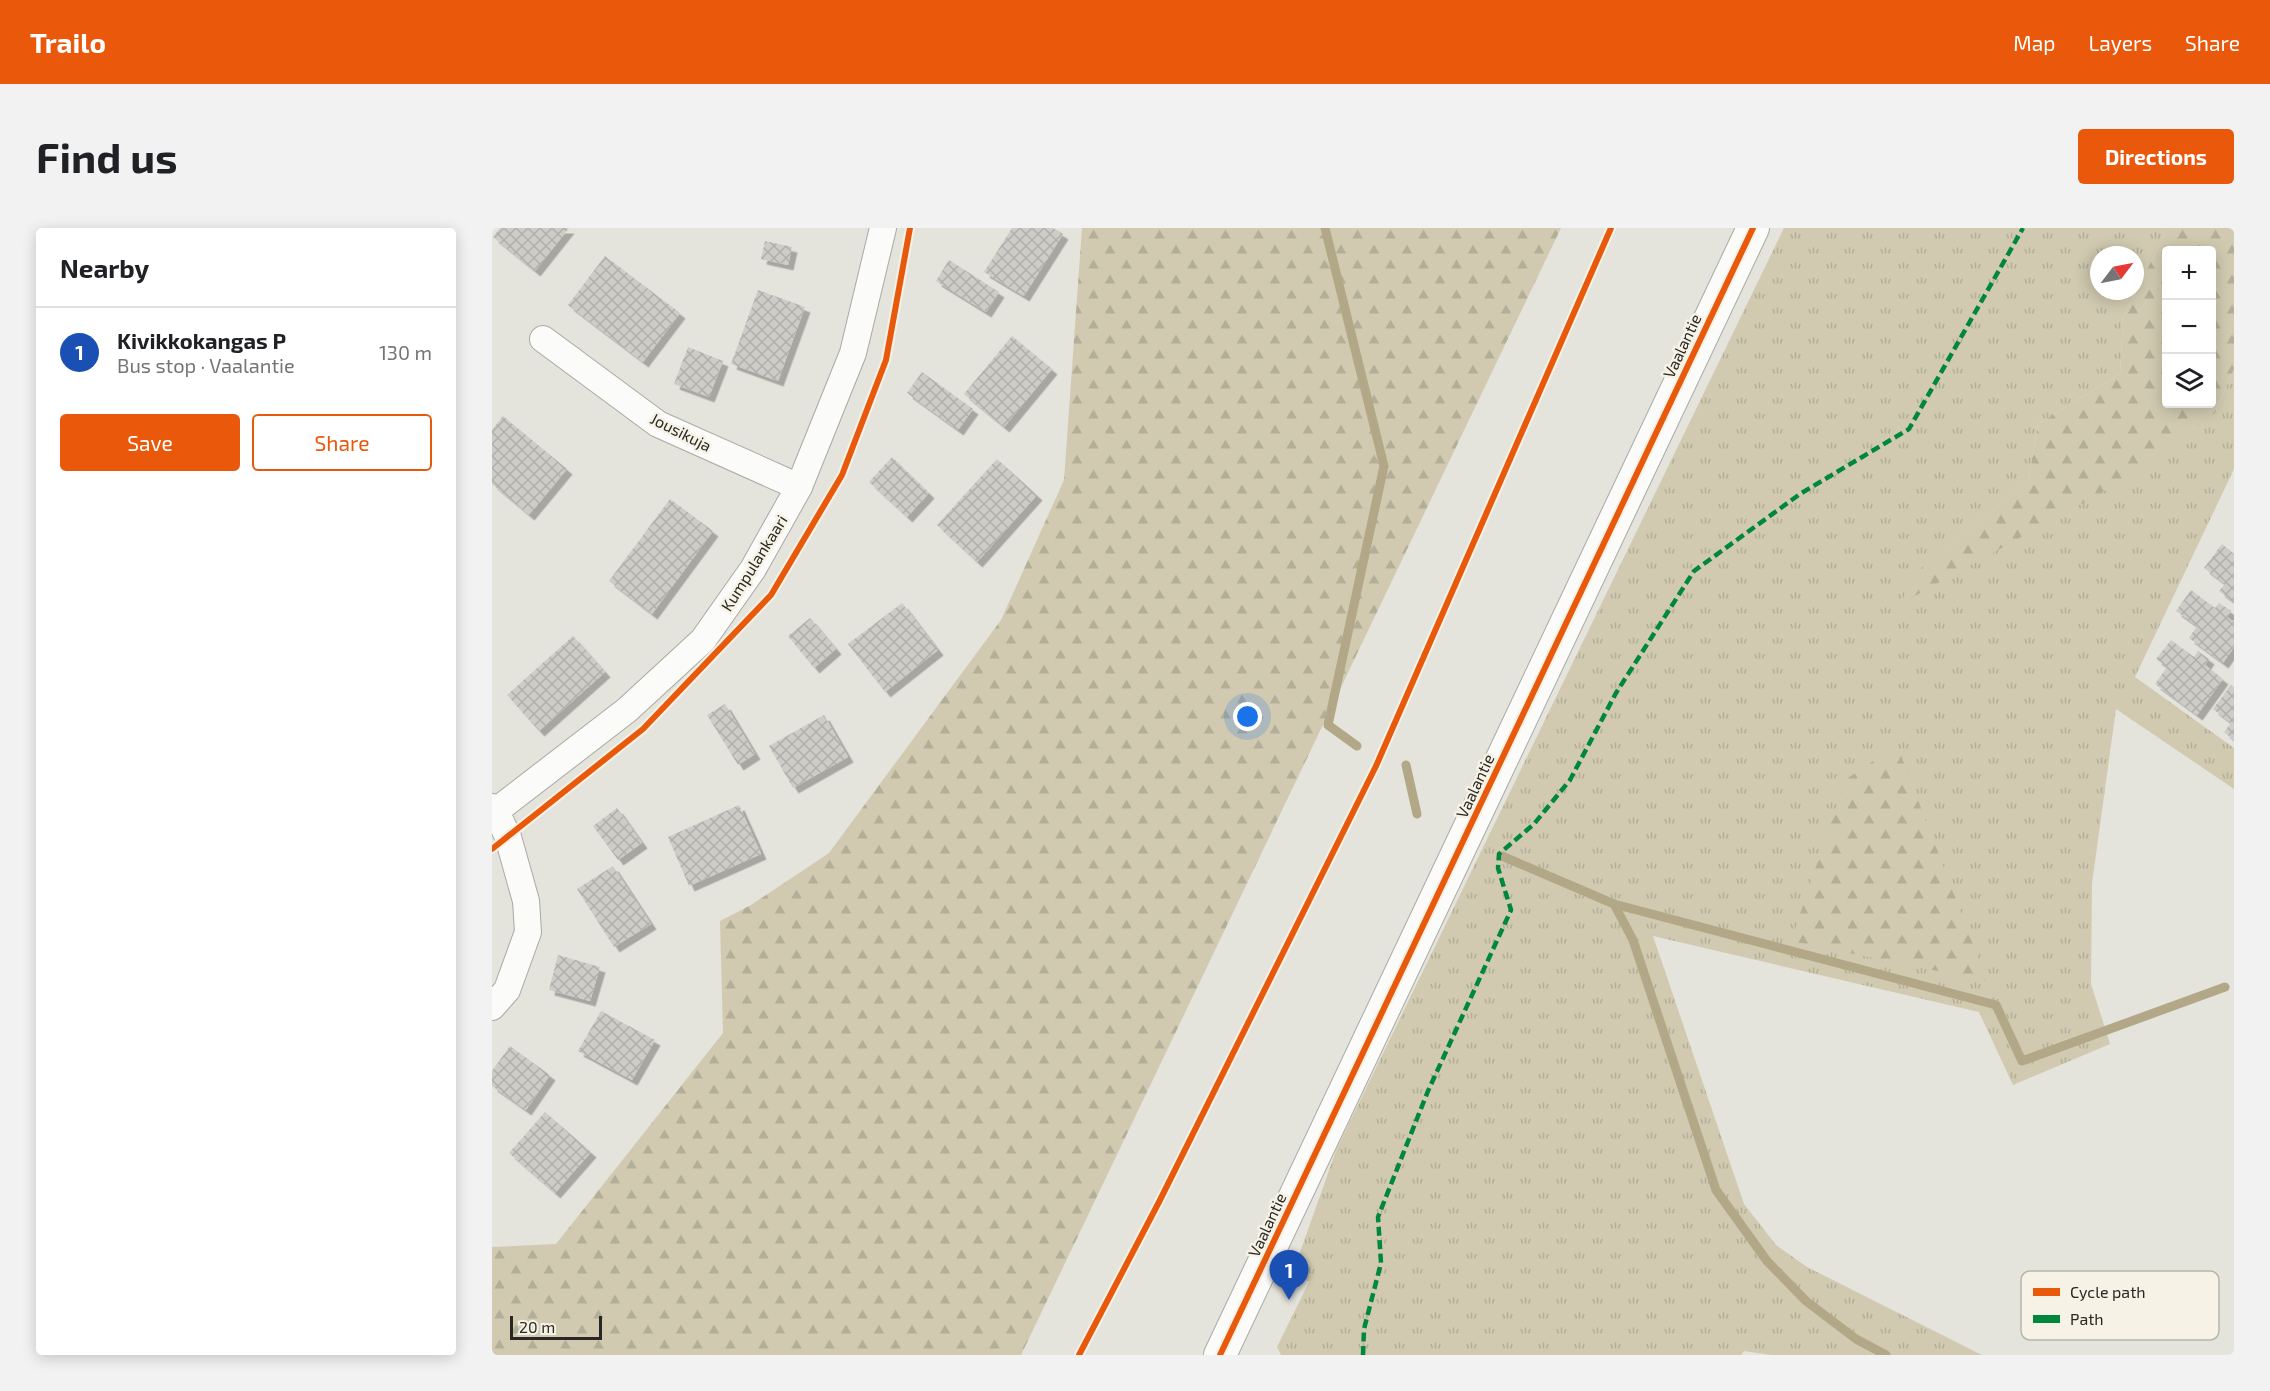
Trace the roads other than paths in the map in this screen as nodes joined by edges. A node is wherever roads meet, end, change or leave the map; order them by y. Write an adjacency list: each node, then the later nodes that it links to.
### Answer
1 (883, 228): 4 (street, Kumpulankaari)
2 (1753, 228): 7 (street, Vaalantie)
3 (543, 339): 4 (street, Jousikuja)
4 (800, 487): 5 (street, Kumpulankaari)
5 (493, 811): 6 (street, Kumpulankaari)
6 (492, 1007)
7 (1220, 1355)

